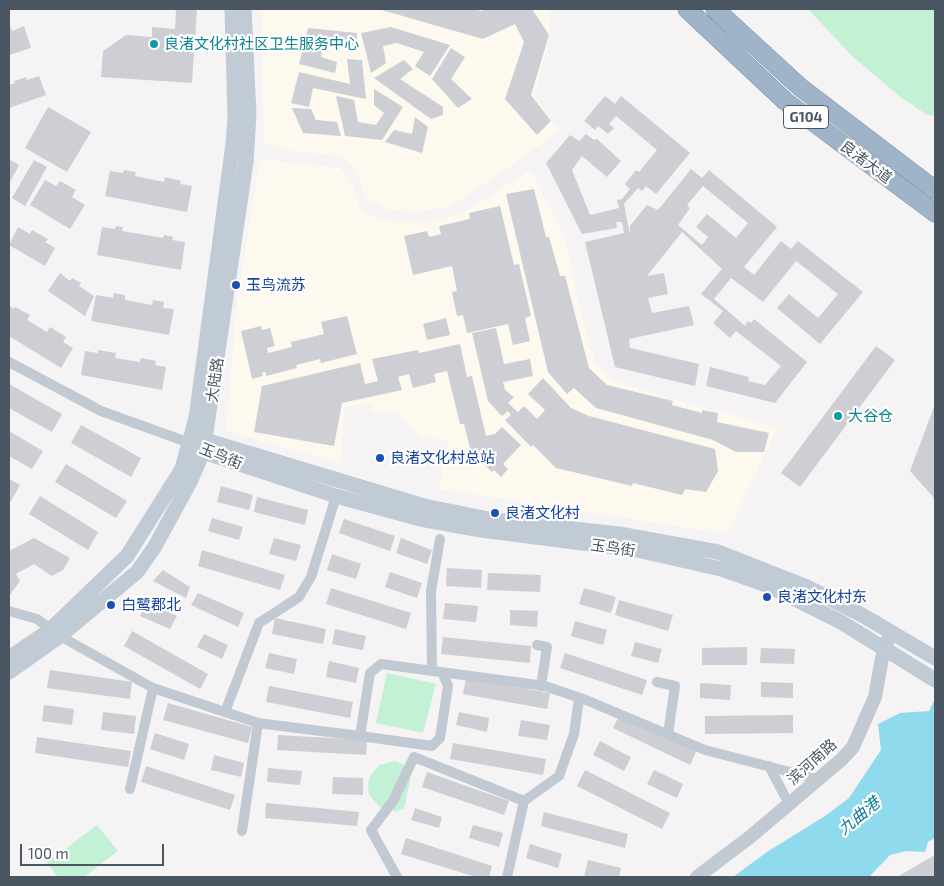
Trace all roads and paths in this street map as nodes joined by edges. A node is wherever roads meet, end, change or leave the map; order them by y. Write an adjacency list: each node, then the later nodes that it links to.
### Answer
1 (232, 9): 8 (main road, 大陆路)
2 (244, 9): 8 (main road, 大陆路)
3 (687, 9): 6 (highway, 良渚大道 / G104)
4 (714, 9): 5 (highway, 良渚大道 / G104)
5 (935, 190)
6 (935, 214)
7 (9, 362): 8 (street)
8 (200, 445): 12 (main road, 玉鸟街); 13 (main road, 大陆路); 15 (main road, 玉鸟街)
9 (334, 503): 25 (street)
10 (440, 539): 18 (street)
11 (9, 611): 13 (street)
12 (892, 632): 15 (street, 滨河南路); 16 (main road, 玉鸟街)
13 (55, 633): 17 (main road, 大陆路); 19 (main road, 大陆路); 23 (street)
14 (537, 645): 22 (street)
15 (884, 647): 20 (main road, 玉鸟街); 30 (street, 滨河南路)
16 (934, 657)
17 (9, 658)
18 (437, 671): 22 (street); 28 (street); 28 (street)
19 (9, 672)
20 (929, 677)
21 (657, 682): 27 (street)
22 (541, 686): 24 (street)
23 (153, 688): 25 (street); 31 (street)
24 (579, 699): 27 (street); 32 (street)
25 (225, 712): 26 (street)
26 (258, 723): 28 (street); 34 (street)
27 (668, 734): 29 (street)
28 (360, 736)
29 (769, 766): 30 (street); 33 (street)
30 (817, 779): 33 (street, 滨河南路)
31 (130, 789)
32 (524, 800): 35 (street); 36 (street)
33 (789, 804): 37 (street, 滨河南路)
34 (242, 831)
35 (397, 877)
36 (507, 877)
37 (697, 877)

